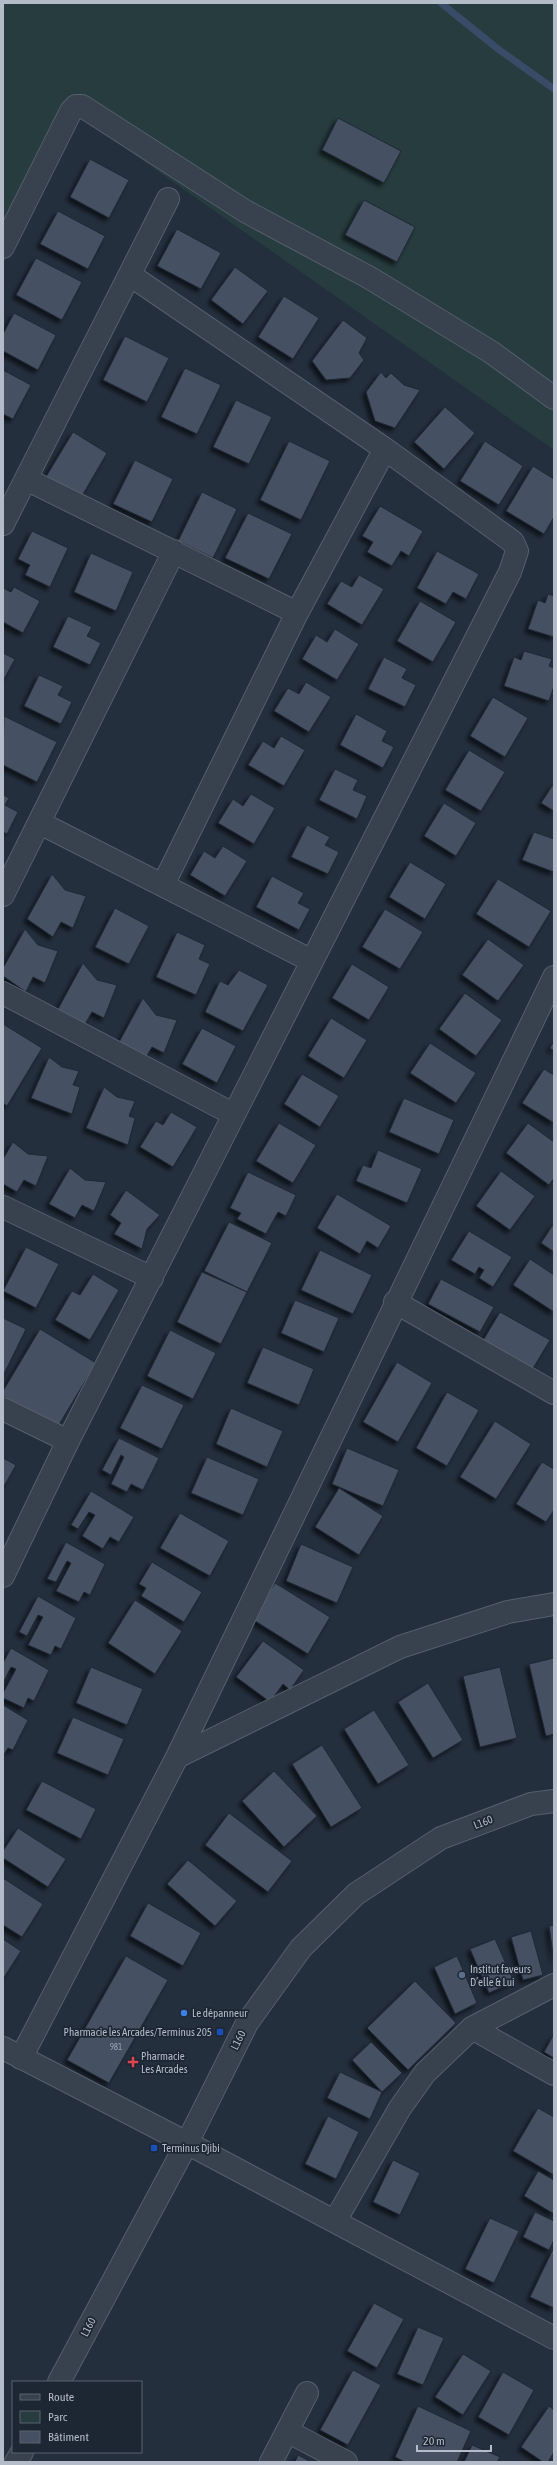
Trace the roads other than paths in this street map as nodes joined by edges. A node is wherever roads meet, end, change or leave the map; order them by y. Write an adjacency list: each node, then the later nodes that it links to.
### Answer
1 (168, 199): 3 (street)
2 (3, 247): 4 (street)
3 (130, 275): 5 (street); 6 (street)
4 (554, 398)
5 (385, 449): 9 (street); 13 (street)
6 (26, 479): 7 (street); 8 (street)
7 (3, 524)
8 (174, 551): 9 (street); 10 (street)
9 (297, 613): 11 (street)
10 (40, 823): 11 (street); 12 (street)
11 (163, 885): 13 (street)
12 (3, 895)
13 (312, 961): 16 (street)
14 (554, 977): 19 (street)
15 (3, 993): 16 (street)
16 (234, 1114): 18 (street)
17 (3, 1207): 18 (street)
18 (152, 1278): 22 (street)
19 (395, 1302): 20 (street); 25 (street)
20 (554, 1393)
21 (3, 1409): 22 (street)
22 (68, 1441): 23 (street)
23 (3, 1576)
24 (554, 1604): 25 (street)
25 (177, 1757): 29 (street)
26 (554, 1801): 31 (street, L160)
27 (554, 1985): 28 (street)
28 (472, 2028): 30 (street); 32 (street)
29 (12, 2053): 31 (street)
30 (554, 2074)
31 (187, 2143): 32 (street); 34 (street, L160)
32 (335, 2221): 33 (street)
33 (554, 2338)
34 (60, 2381)
35 (307, 2393): 36 (street)
36 (287, 2431): 39 (street); 40 (street)
37 (21, 2453): 38 (street)
38 (16, 2462)
39 (271, 2462)
40 (346, 2462)

